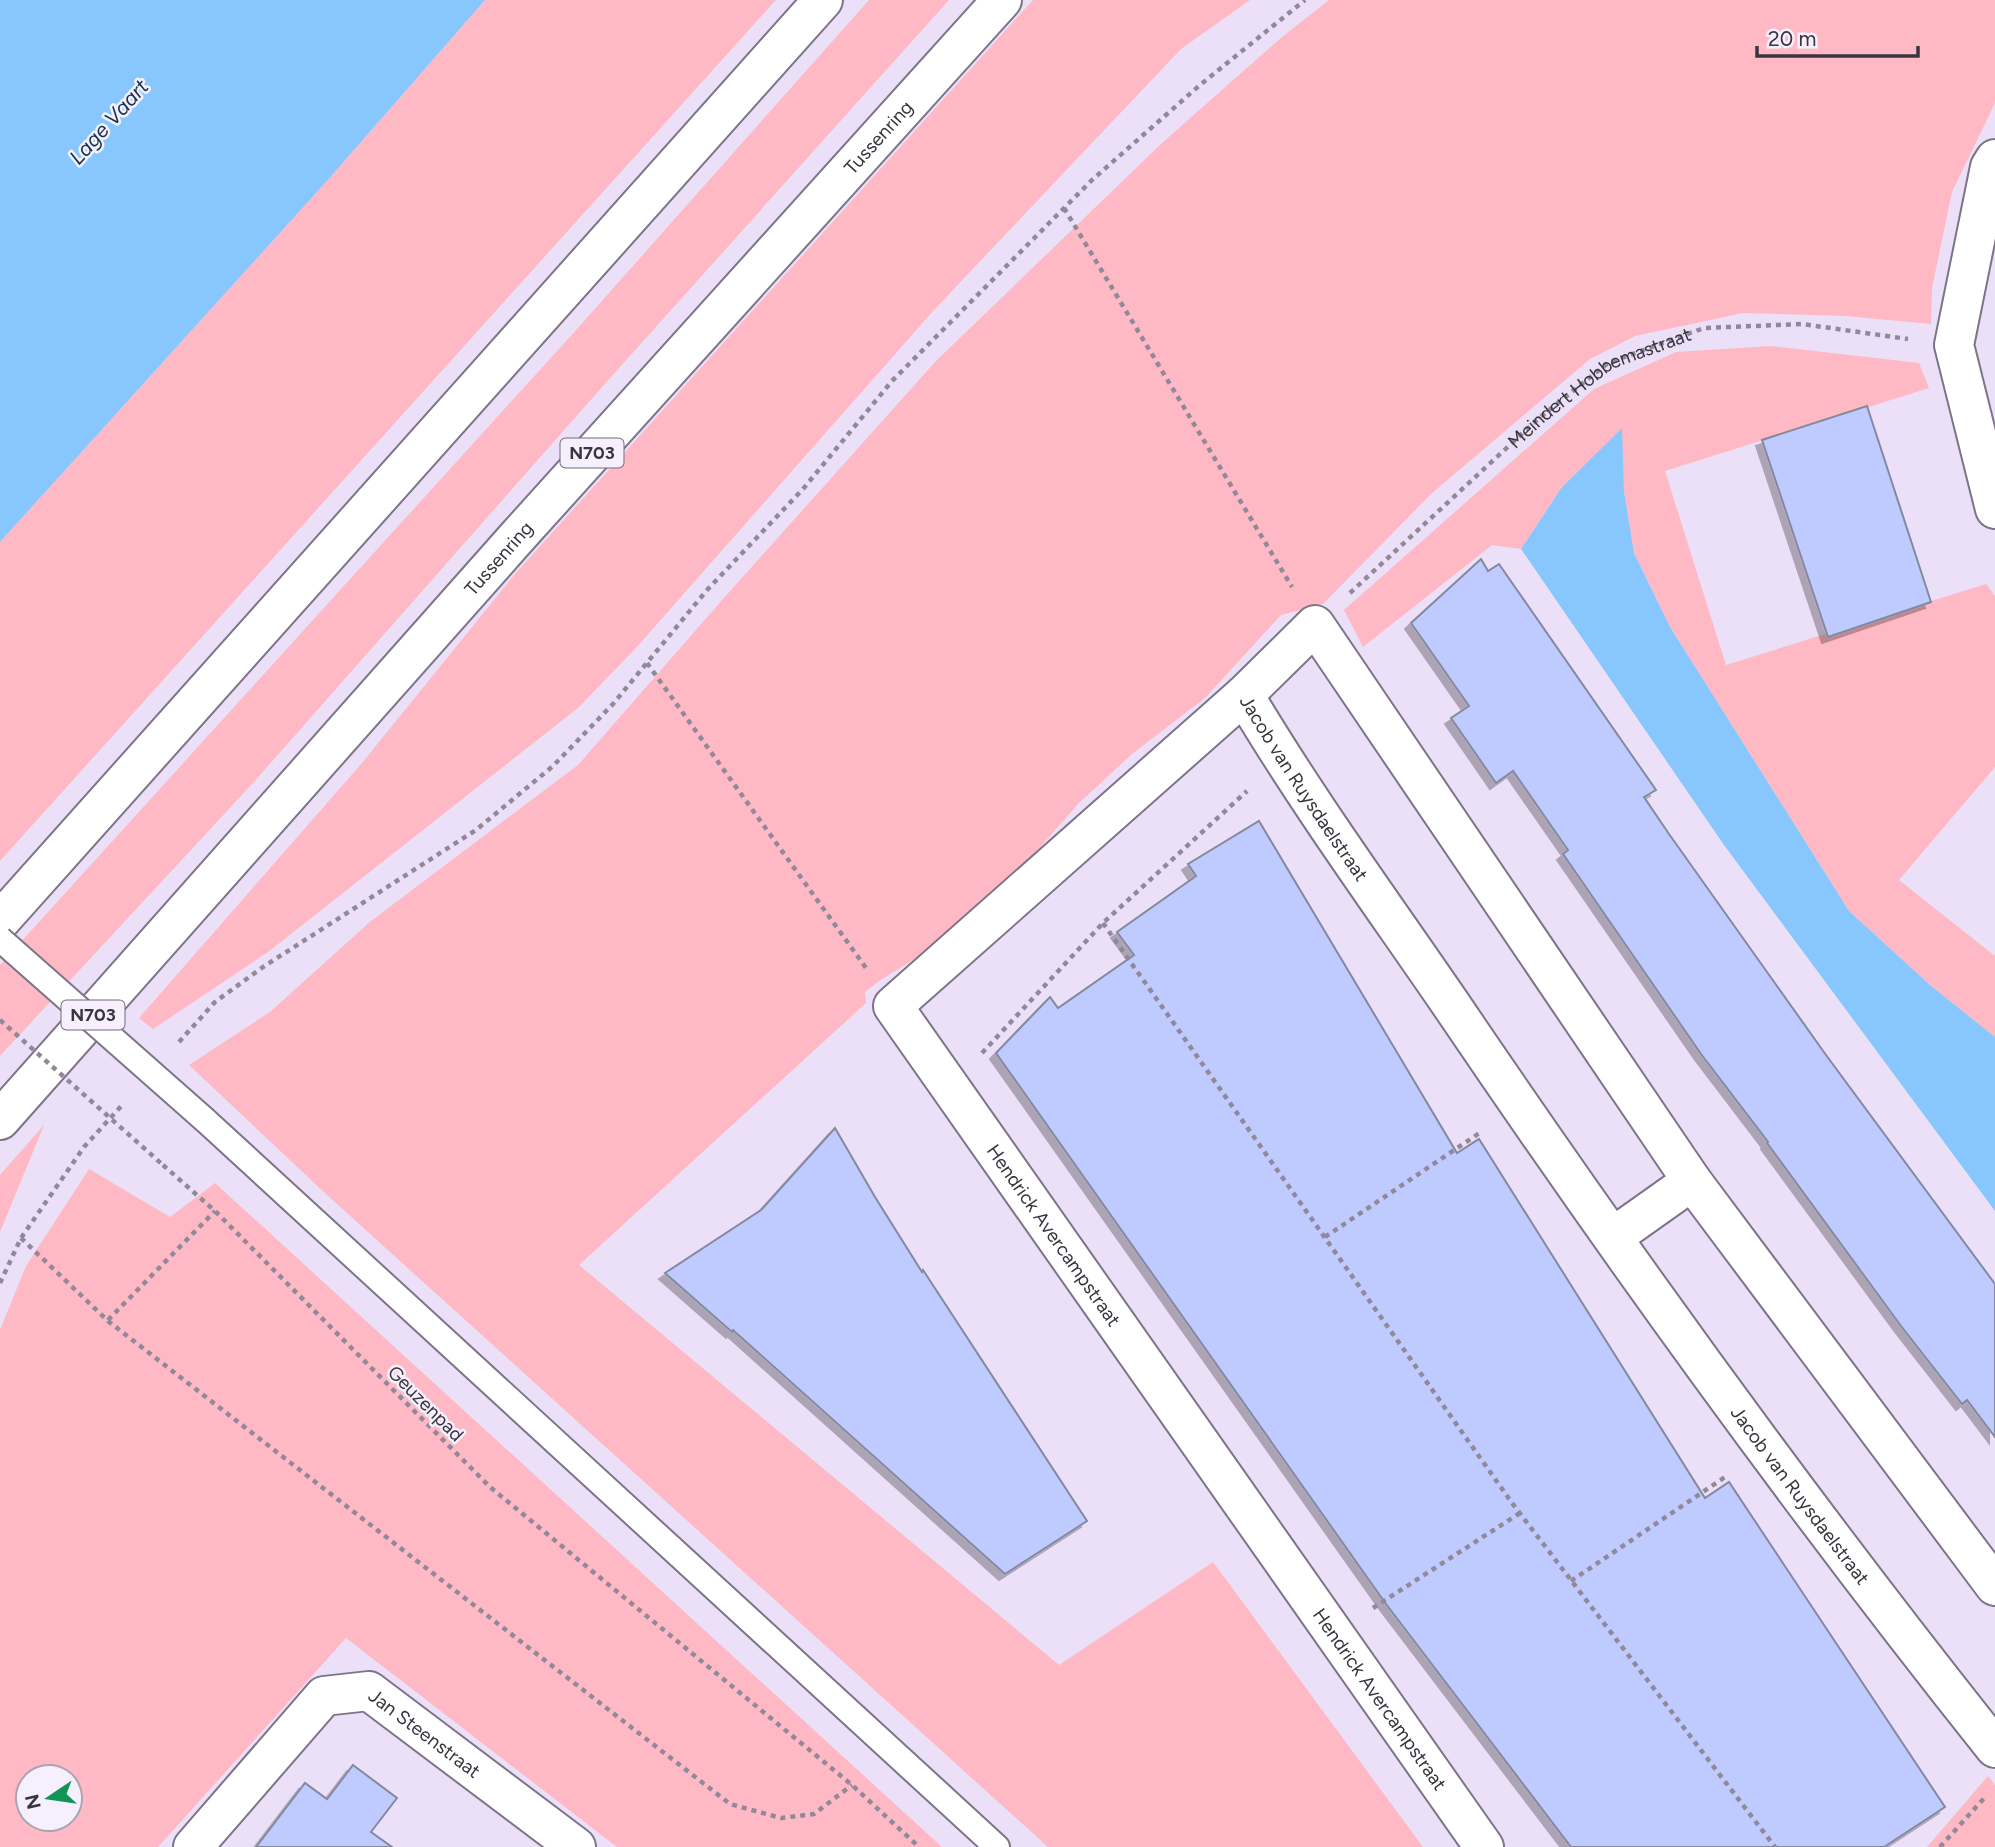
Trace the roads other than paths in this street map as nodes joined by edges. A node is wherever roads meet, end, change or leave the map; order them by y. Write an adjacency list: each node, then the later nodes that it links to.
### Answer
1 (822, 0): 6 (main road)
2 (1002, 0): 8 (main road, Tussenring / N703)
3 (1995, 159): 4 (main road)
4 (1995, 509)
5 (1244, 695): 9 (main road, Jacob van Ruysdaelstraat); 10 (main road, Jacob van Ruysdaelstraat); 16 (main road, Hendrick Avercampstraat)
6 (0, 921)
7 (0, 939): 15 (lane, bridge)
8 (0, 1120)
9 (1692, 1181): 10 (main road); 11 (main road)
10 (1613, 1237): 12 (main road, Jacob van Ruysdaelstraat)
11 (1995, 1586)
12 (1995, 1748)
13 (193, 1847): 14 (main road, Jan Steenstraat)
14 (576, 1847)
15 (997, 1847)
16 (1484, 1847)

